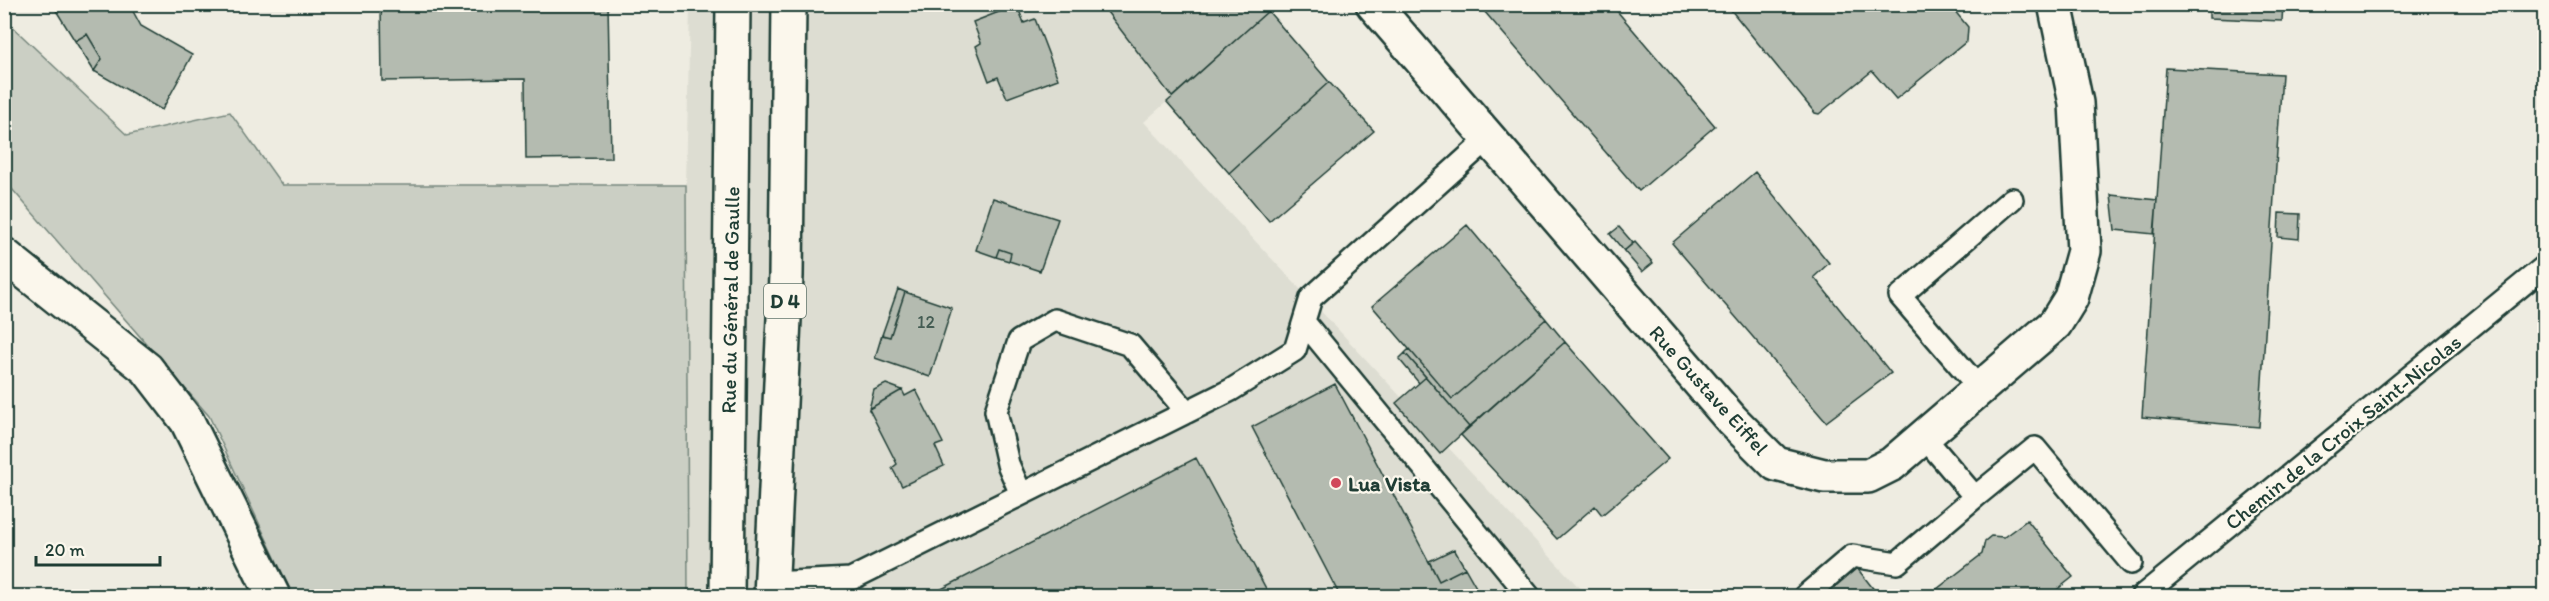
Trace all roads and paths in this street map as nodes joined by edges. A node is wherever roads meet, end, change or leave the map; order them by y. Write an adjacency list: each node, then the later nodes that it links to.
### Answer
1 (733, 4): 18 (main road, Rue du Général de Gaulle)
2 (789, 4): 16 (main road, D 4)
3 (1373, 4): 5 (main road, Rue Gustave Eiffel)
4 (2055, 4): 10 (main road, Rue Gustave Eiffel)
5 (1489, 138): 9 (lane); 12 (main road, Rue Gustave Eiffel)
6 (2012, 199): 10 (lane)
7 (4, 255): 17 (main road)
8 (2544, 267): 21 (lane, Chemin de la Croix Saint-Nicolas)
9 (1304, 322): 11 (lane); 19 (lane)
10 (1980, 389): 12 (main road, Rue Gustave Eiffel)
11 (1187, 411): 13 (lane); 13 (lane)
12 (1924, 436): 14 (lane)
13 (1021, 494): 16 (lane)
14 (1975, 497): 15 (lane); 20 (lane)
15 (2131, 563)
16 (771, 590)
17 (273, 597)
18 (727, 597)
19 (1529, 597)
20 (1805, 597)
21 (2142, 597)

